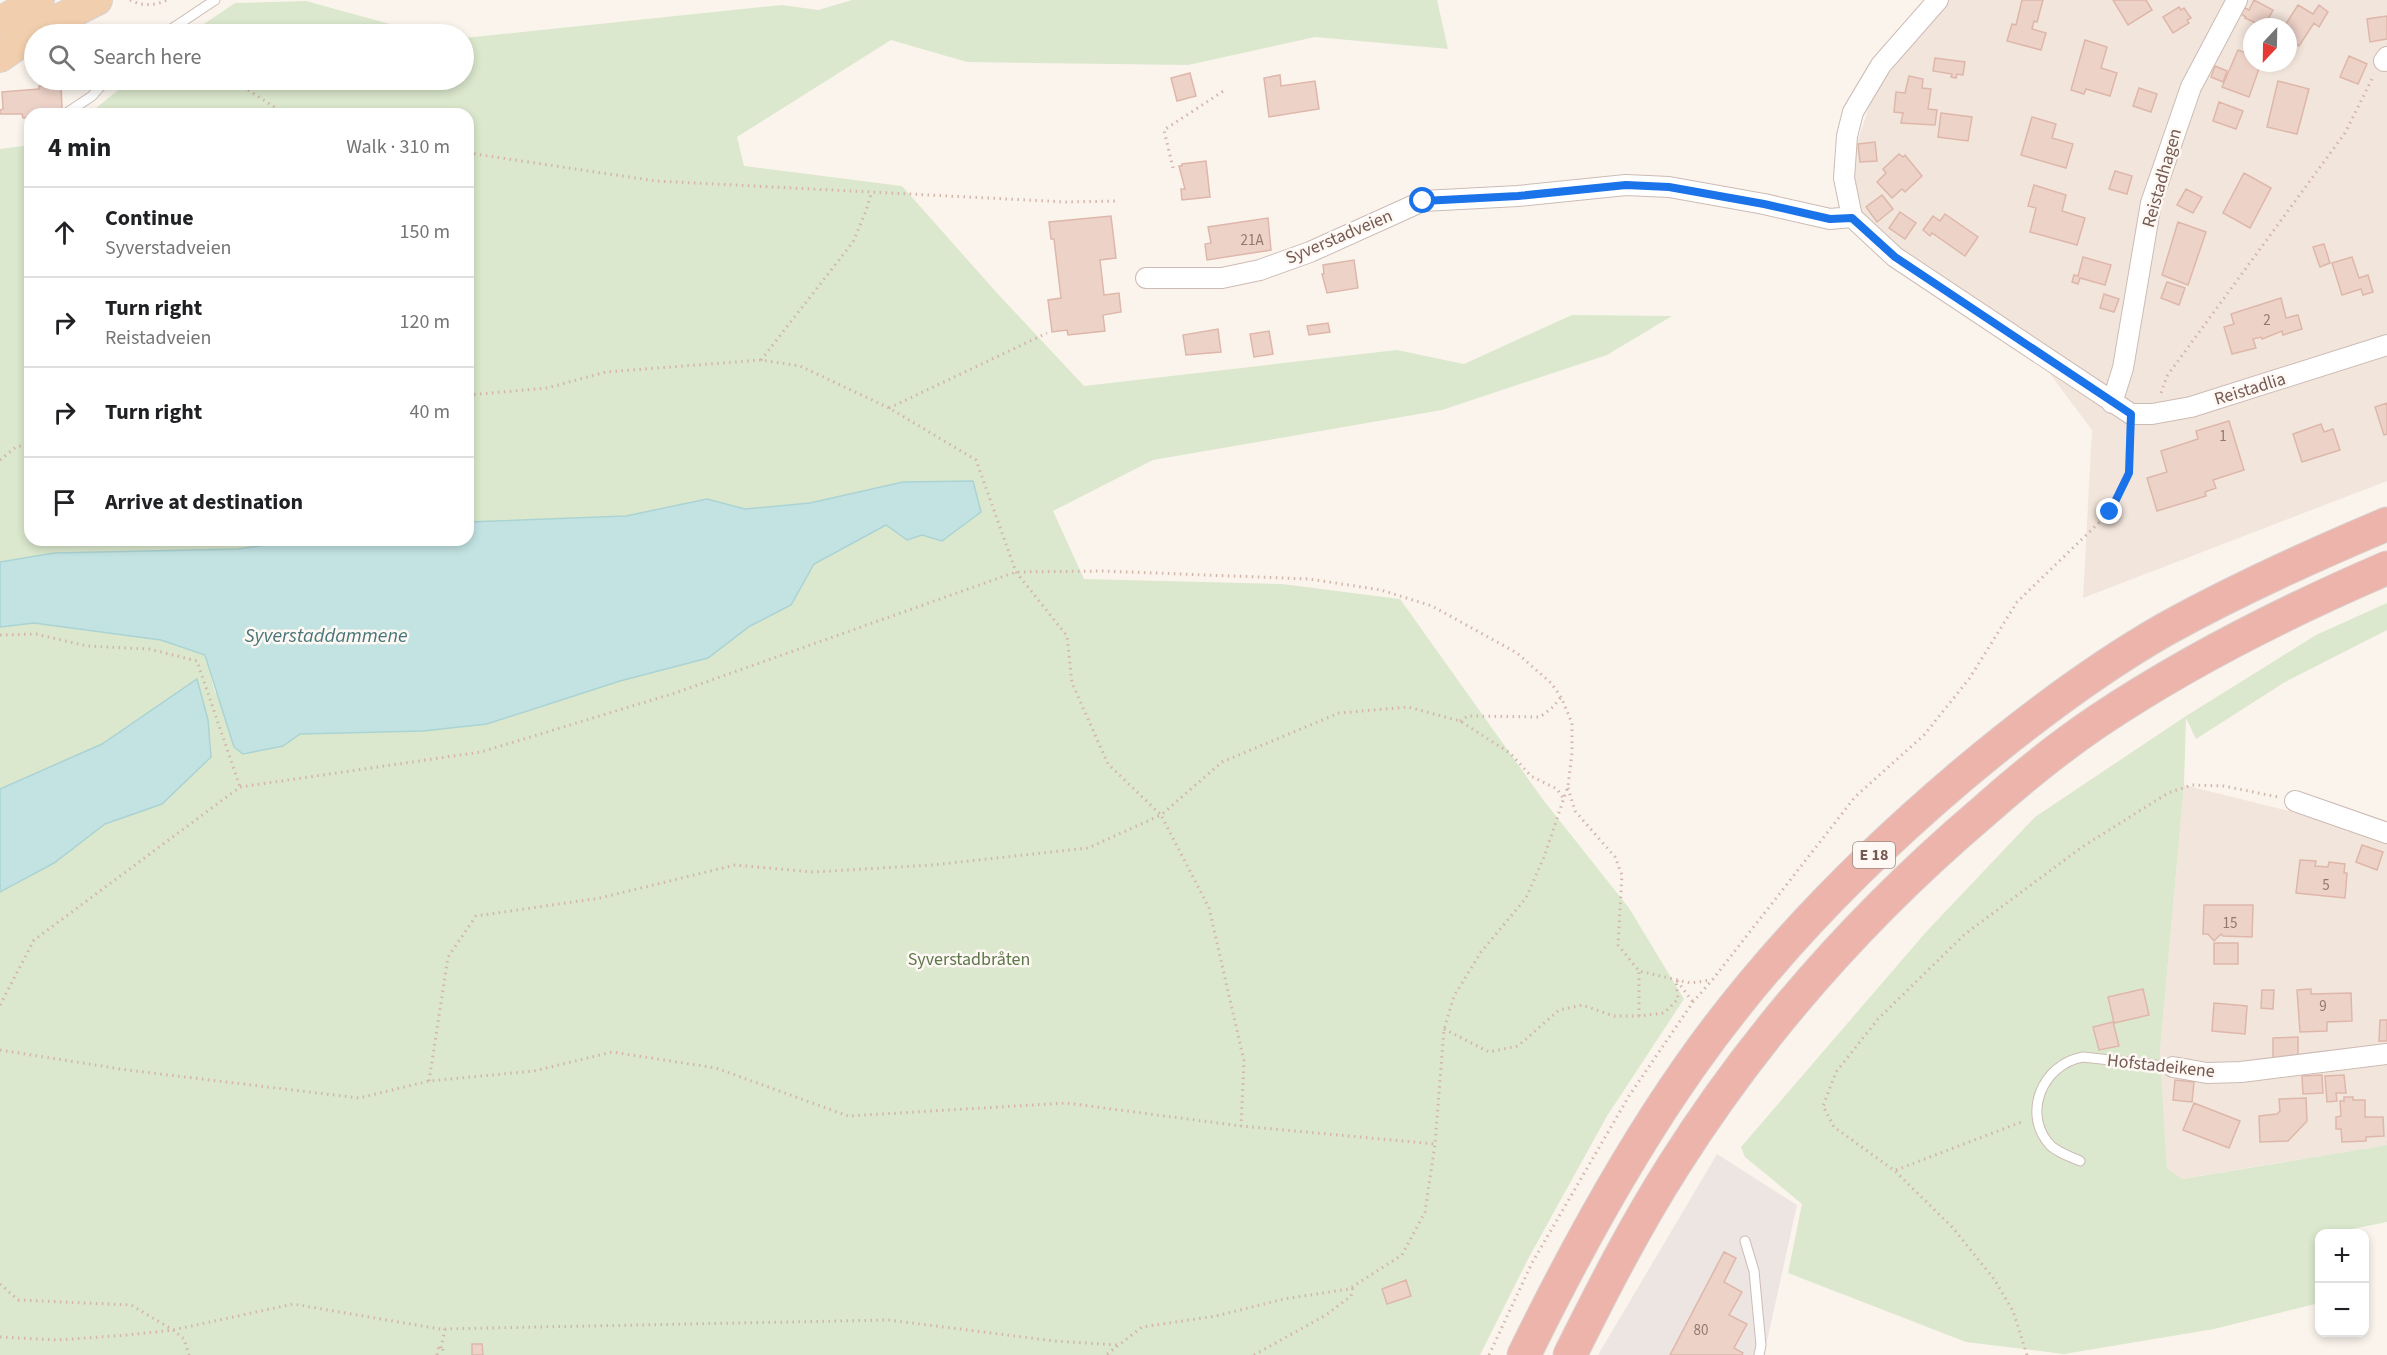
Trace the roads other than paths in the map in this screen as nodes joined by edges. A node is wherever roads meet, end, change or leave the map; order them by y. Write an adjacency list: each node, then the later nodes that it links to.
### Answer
1 (39, 0): 6 (main road)
2 (97, 0): 6 (main road)
3 (215, 0): 7 (lane)
4 (1938, 0): 11 (street)
5 (2237, 0): 14 (street, Reistadhagen)
6 (9, 19): 8 (main road)
7 (179, 24)
8 (0, 57)
9 (97, 90): 10 (lane)
10 (74, 108)
11 (1852, 218): 12 (street, Syverstadveien); 14 (street)
12 (1146, 278)
13 (2387, 345): 14 (street, Reistadlia)
14 (2112, 403)
15 (2387, 524): 23 (highway, E 18)
16 (2387, 568): 24 (highway, E 18)
17 (2295, 801): 18 (street)
18 (2387, 833)
19 (2387, 1054): 20 (street, Hofstadeikene)
20 (2173, 1067): 21 (lane, Hofstadeikene)
21 (2080, 1161)
22 (1745, 1241): 25 (lane)
23 (1524, 1355)
24 (1570, 1355)
25 (1759, 1355)

